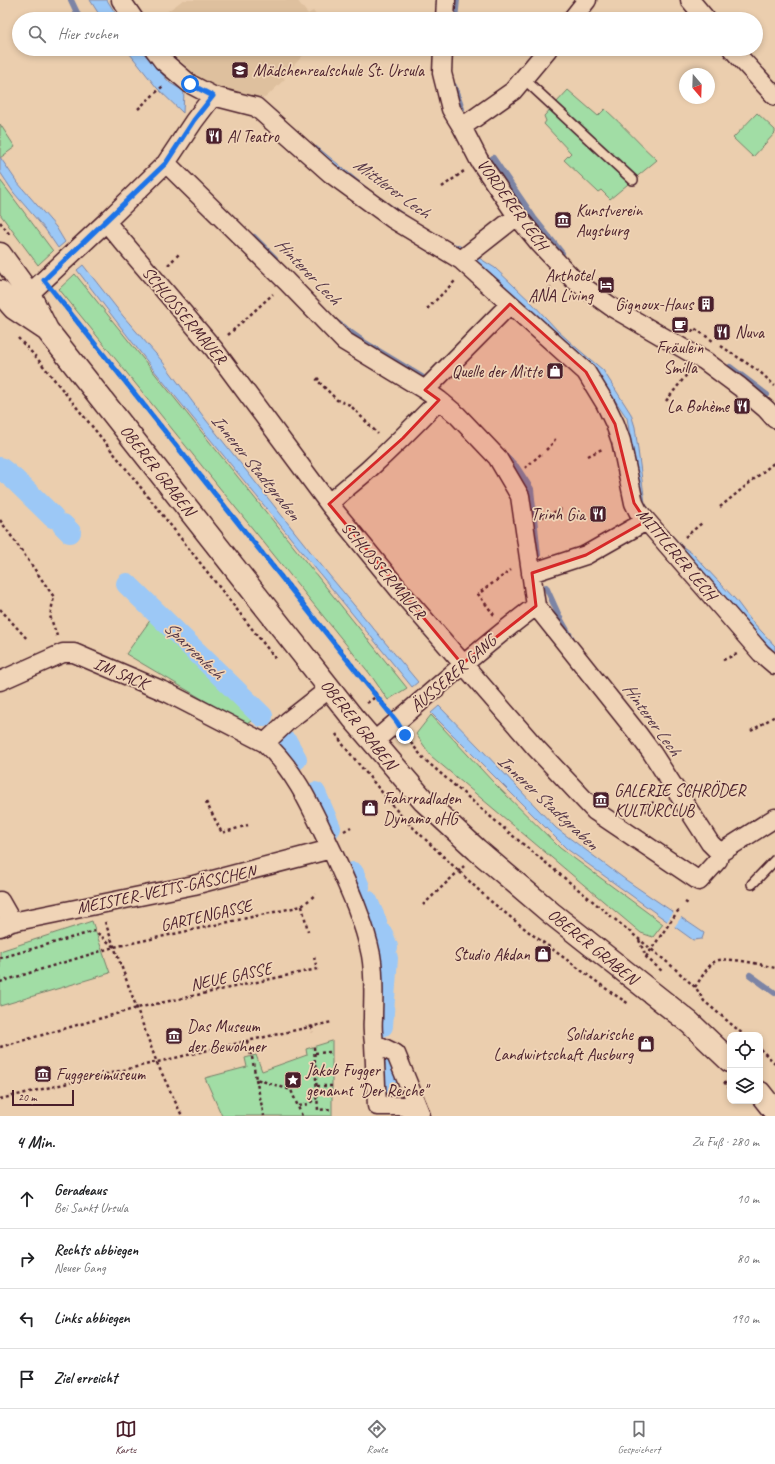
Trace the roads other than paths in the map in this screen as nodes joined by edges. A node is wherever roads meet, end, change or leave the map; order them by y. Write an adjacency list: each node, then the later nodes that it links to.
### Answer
1 (121, 0): 5 (street)
2 (446, 0): 6 (street)
3 (587, 0): 7 (street)
4 (690, 0): 8 (street)
5 (129, 12)
6 (445, 12)
7 (578, 12)
8 (700, 12)
9 (159, 56): 14 (street, MITTLERER LECH)
10 (443, 56): 16 (street, VORDERER LECH)
11 (542, 56): 13 (street)
12 (738, 56): 15 (street)
13 (524, 79): 16 (street); 18 (lane)
14 (213, 96): 17 (street); 22 (street, MITTLERER LECH)
15 (775, 96)
16 (462, 127): 19 (street, VORDERER LECH)
17 (166, 163): 20 (street); 27 (street)
18 (633, 180)
19 (517, 216): 22 (street); 28 (street, VORDERER LECH)
20 (106, 222): 23 (street); 29 (street, SCHLOSSERMAUER)
21 (0, 254): 23 (street, OBERER GRABEN)
22 (465, 264): 25 (street, MITTLERER LECH)
23 (37, 287): 26 (street, OBERER GRABEN)
24 (0, 292): 26 (street, OBERER GRABEN)
25 (510, 304): 27 (street); 30 (street, MITTLERER LECH)
26 (47, 330): 36 (street, OBERER GRABEN)
27 (432, 395): 29 (street); 31 (street)
28 (775, 419)
29 (330, 504): 33 (street, SCHLOSSERMAUER)
30 (646, 521): 31 (street); 34 (street, MITTLERER LECH)
31 (530, 565): 32 (street)
32 (536, 606): 33 (street, ÄUSSERER GANG); 41 (street)
33 (462, 664): 38 (street, ÄUSSERER GANG); 41 (street, SCHLOSSERMAUER)
34 (775, 665)
35 (0, 681): 37 (street, IM SACK)
36 (330, 688): 37 (street); 38 (street, OBERER GRABEN)
37 (268, 740): 40 (street)
38 (373, 742): 47 (street, OBERER GRABEN)
39 (775, 818): 41 (street)
40 (331, 849): 45 (street, MEISTER-VEITS-GÄSSCHEN); 46 (street)
41 (718, 852)
42 (775, 860): 43 (lane)
43 (752, 884)
44 (0, 901): 45 (street)
45 (6, 925)
46 (374, 1043): 49 (street); 51 (street)
47 (727, 1058)
48 (763, 1097): 50 (street)
49 (380, 1111): 51 (street)
50 (775, 1112)
51 (422, 1115)

